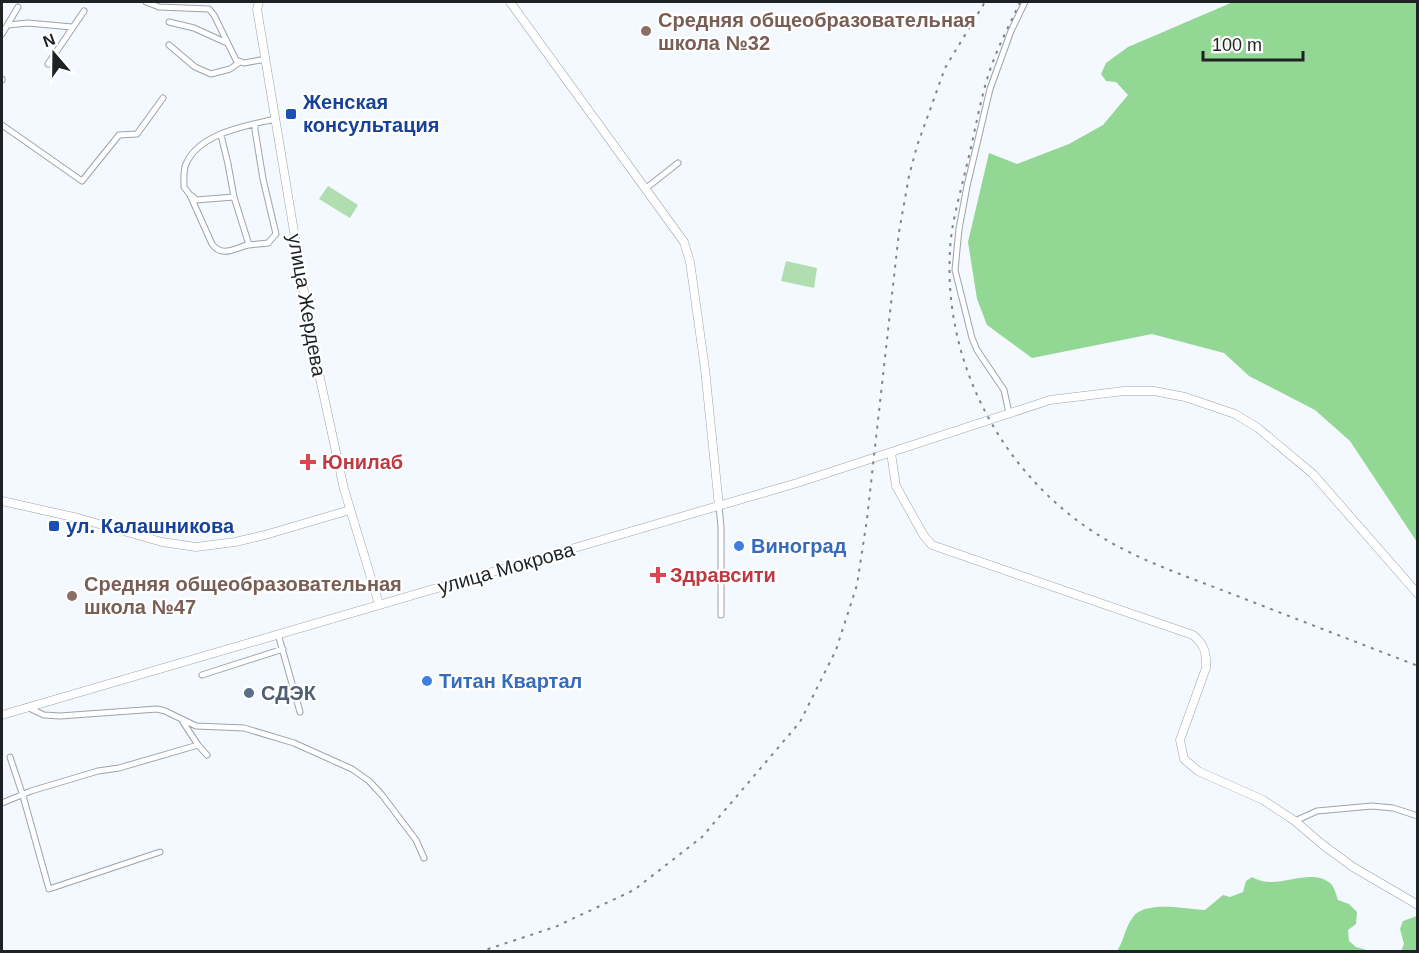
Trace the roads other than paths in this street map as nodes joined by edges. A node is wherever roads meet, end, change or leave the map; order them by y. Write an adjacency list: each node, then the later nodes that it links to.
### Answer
1 (146, 2): 11 (street)
2 (259, 2): 13 (main road, улица Жердева)
3 (510, 2): 22 (main road)
4 (1025, 2): 26 (street)
5 (18, 7): 8 (street)
6 (84, 11): 9 (street)
7 (169, 21): 11 (street)
8 (8, 25): 9 (street); 10 (street)
9 (72, 27): 15 (street)
10 (2, 34)
11 (227, 43): 14 (street)
12 (169, 45): 14 (street)
13 (266, 59): 14 (street); 17 (main road, улица Жердева)
14 (240, 62)
15 (48, 64)
16 (163, 98): 19 (street)
17 (276, 119): 18 (street); 30 (main road, улица Жердева)
18 (255, 124): 20 (street); 25 (street)
19 (2, 125)
20 (221, 135): 23 (street); 24 (street)
21 (678, 163): 22 (street)
22 (645, 189): 29 (main road)
23 (190, 195): 24 (street); 25 (street)
24 (234, 197): 25 (street)
25 (249, 245)
26 (1009, 413): 27 (main road, улица Мокрова); 31 (main road, улица Мокрова)
27 (891, 453): 29 (main road, улица Мокрова); 47 (main road)
28 (2, 501): 30 (main road)
29 (719, 506): 32 (main road, улица Мокрова); 33 (street)
30 (350, 510): 32 (main road, улица Жердева)
31 (1418, 594)
32 (379, 604): 34 (main road, улица Мокрова)
33 (721, 615)
34 (278, 634): 35 (street); 37 (main road, улица Мокрова)
35 (283, 649): 36 (street); 38 (street)
36 (202, 675)
37 (27, 707): 39 (main road, улица Мокрова); 40 (street)
38 (300, 711)
39 (2, 715)
40 (182, 720): 41 (street); 49 (street)
41 (198, 745): 42 (street); 44 (street)
42 (207, 755)
43 (10, 757): 44 (street)
44 (23, 796): 45 (street); 48 (street)
45 (2, 803)
46 (1418, 816): 47 (street)
47 (1295, 821): 50 (main road)
48 (160, 852)
49 (424, 858)
50 (1418, 905)

